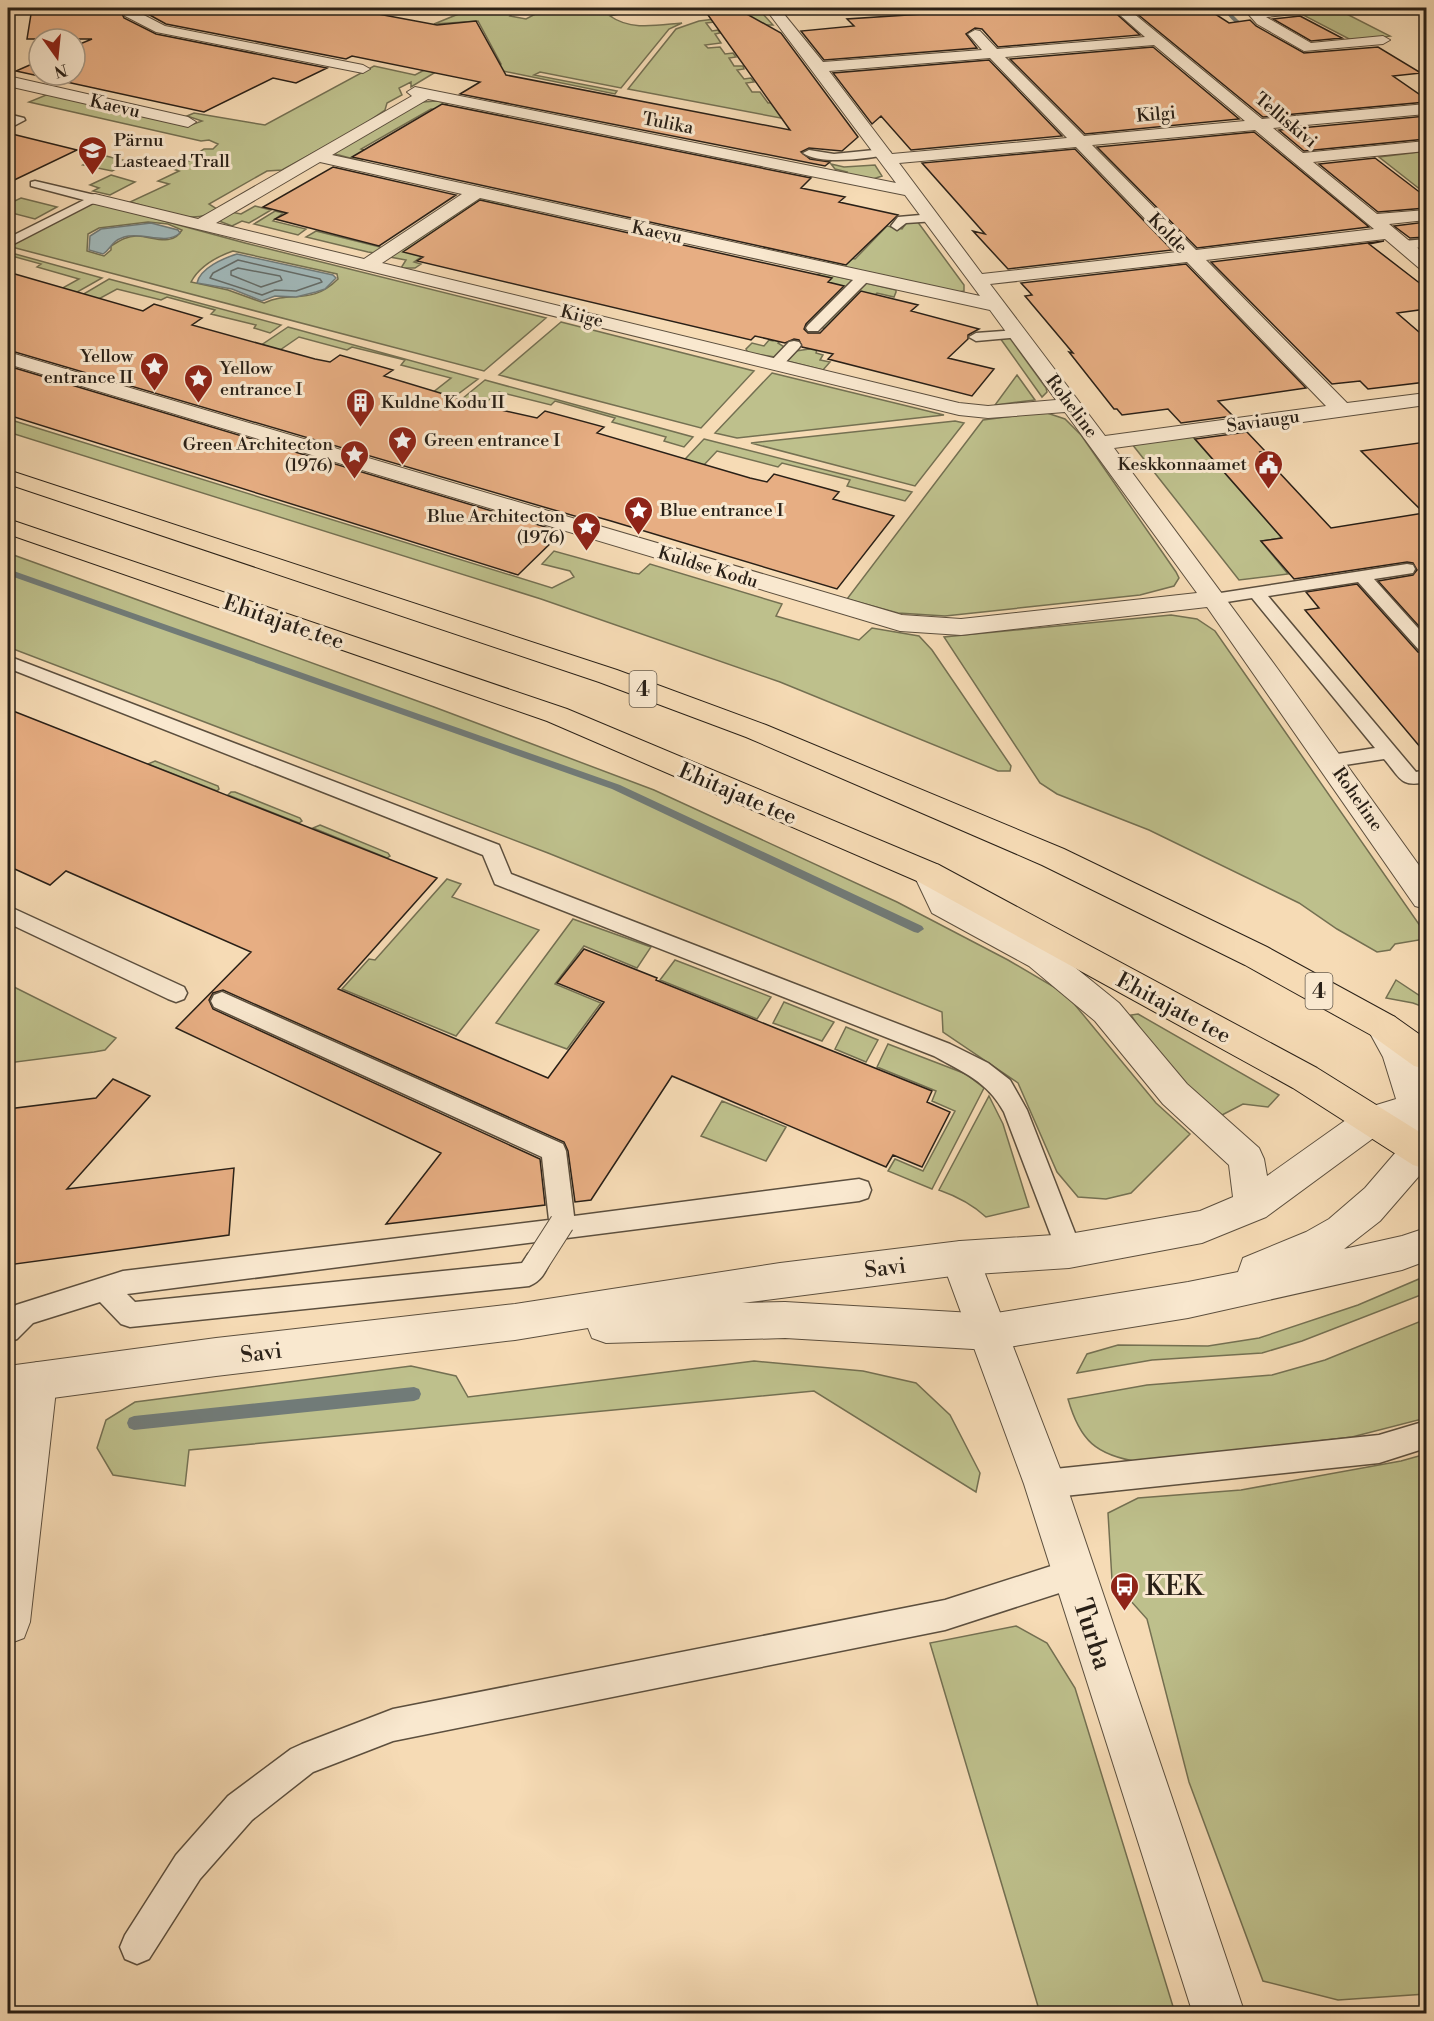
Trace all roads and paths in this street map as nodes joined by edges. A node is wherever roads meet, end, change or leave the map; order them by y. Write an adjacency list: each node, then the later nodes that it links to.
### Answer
1 (128, 8): 11 (street)
2 (773, 8): 10 (street, Roheline)
3 (1119, 8): 7 (street, Telliskivi)
4 (1315, 8): 5 (street)
5 (1252, 11): 8 (street)
6 (975, 34): 9 (street, Kolde)
7 (1159, 40): 9 (street); 16 (street, Telliskivi)
8 (1383, 40)
9 (996, 54): 10 (street); 18 (street, Kolde)
10 (820, 67): 21 (street, Roheline)
11 (363, 69)
12 (8, 81): 15 (street, Kaevu)
13 (1426, 109): 16 (street, Kilgi)
14 (8, 117): 17 (lane)
15 (188, 122)
16 (1259, 124): 18 (street, Kilgi); 23 (street, Telliskivi)
17 (8, 126)
18 (1080, 141): 21 (street, Kilgi); 36 (street, Kolde)
19 (1426, 146): 23 (street)
20 (809, 153): 21 (lane)
21 (886, 156): 25 (street, Roheline)
22 (318, 157): 25 (street, Tulika); 26 (street, Kaevu); 31 (street)
23 (1300, 158): 30 (street, Telliskivi)
24 (34, 184): 27 (lane)
25 (913, 191): 29 (street, Roheline)
26 (477, 192): 38 (street); 39 (street, Kaevu)
27 (95, 199): 31 (street, Kiige); 34 (lane)
28 (1426, 215): 30 (street)
29 (932, 218): 32 (lane); 40 (street, Roheline)
30 (1375, 220): 33 (street, Telliskivi)
31 (202, 224): 38 (street, Kiige)
32 (897, 226)
33 (1397, 239): 35 (lane); 36 (street); 37 (street, Telliskivi)
34 (8, 243)
35 (1426, 243)
36 (1190, 256): 40 (street); 50 (street, Kolde)
37 (1426, 264)
38 (367, 265): 47 (street, Kiige)
39 (864, 277): 41 (street, Kaevu); 42 (lane)
40 (977, 280): 41 (street, Roheline)
41 (997, 306): 43 (street, Roheline)
42 (813, 328)
43 (1017, 334): 44 (lane); 49 (street, Roheline)
44 (976, 337)
45 (794, 345): 47 (lane)
46 (8, 358): 59 (street, Kuldse Kodu)
47 (775, 365): 49 (street, Kiige)
48 (1426, 399): 50 (street, Saviaugu)
49 (1071, 405): 51 (street, Roheline)
50 (1342, 410): 51 (street, Saviaugu)
51 (1100, 443): 59 (street, Roheline)
52 (8, 477): 70 (highway, 4)
53 (8, 526): 55 (highway, Ehitajate tee)
54 (8, 543): 55 (highway)
55 (72, 548): 65 (highway, Ehitajate tee)
56 (1407, 569): 57 (lane)
57 (1362, 576): 58 (lane); 60 (lane)
58 (1257, 593): 59 (lane); 62 (lane)
59 (1214, 599): 63 (street, Roheline)
60 (1426, 647)
61 (8, 662): 78 (lane)
62 (1389, 752): 63 (lane); 64 (lane)
63 (1332, 761): 66 (street, Roheline)
64 (1426, 776)
65 (928, 873): 73 (highway, Ehitajate tee); 76 (street)
66 (1426, 898)
67 (8, 914): 68 (lane)
68 (176, 993)
69 (222, 1001): 80 (lane, bridge)
70 (1383, 1026): 71 (highway, 4); 72 (street)
71 (1426, 1056)
72 (1422, 1107): 73 (street, Savi); 74 (street)
73 (1372, 1120): 74 (highway, Ehitajate tee); 76 (street, Savi)
74 (1423, 1151): 81 (street)
75 (859, 1190): 80 (lane)
76 (1253, 1206): 78 (street, Savi)
77 (1426, 1245): 81 (street)
78 (1069, 1251): 79 (street, Savi)
79 (960, 1258): 82 (street, Savi); 84 (street, Turba)
80 (105, 1289): 83 (lane)
81 (1188, 1300): 84 (street, Savi)
82 (515, 1322): 84 (street, Savi); 85 (street, Savi)
83 (8, 1330)
84 (990, 1332): 87 (street, Turba)
85 (22, 1383): 88 (street)
86 (1426, 1435): 87 (lane)
87 (1045, 1484): 89 (street, Turba)
88 (13, 1550): 90 (street)
89 (1073, 1574): 91 (lane); 92 (street, Turba)
90 (8, 1622)
91 (137, 1947)
92 (1219, 2013)

